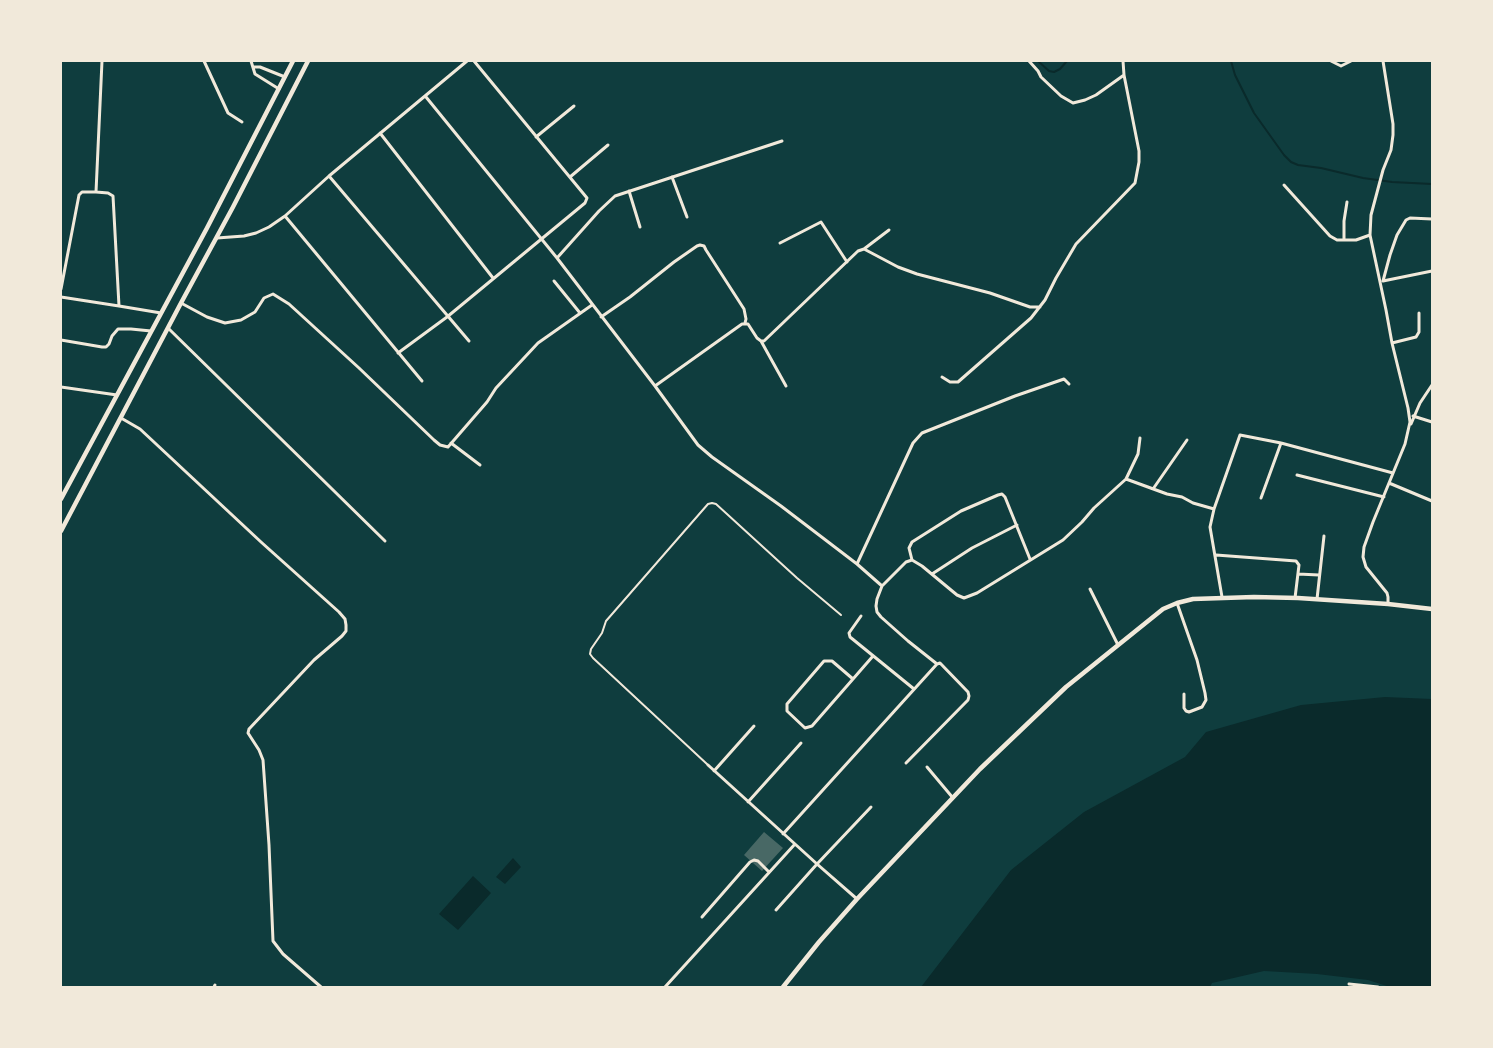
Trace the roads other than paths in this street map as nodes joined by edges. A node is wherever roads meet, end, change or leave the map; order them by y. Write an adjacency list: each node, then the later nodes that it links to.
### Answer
1 (102, 61): 29 (street)
2 (204, 61): 19 (street)
3 (251, 61): 13 (street)
4 (293, 61): 15 (main road)
5 (308, 61): 37 (main road)
6 (466, 61): 17 (street)
7 (474, 61): 21 (street)
8 (1029, 61): 14 (street)
9 (1123, 61): 14 (street)
10 (1331, 61): 11 (street)
11 (1351, 61)
12 (1382, 61): 36 (street)
13 (253, 67): 15 (street); 16 (street)
14 (1124, 76): 53 (street)
15 (285, 77): 16 (main road)
16 (279, 89): 54 (main road)
17 (426, 96): 20 (street); 38 (street)
18 (574, 106): 21 (street)
19 (242, 122)
20 (380, 133): 24 (street); 45 (street)
21 (536, 137): 25 (street)
22 (782, 141): 26 (street)
23 (608, 146): 25 (street)
24 (329, 176): 31 (street); 57 (street)
25 (570, 177): 38 (street)
26 (672, 177): 28 (street); 32 (street)
27 (1284, 185): 39 (street)
28 (629, 191): 34 (street); 42 (street)
29 (96, 192): 48 (street); 52 (street)
30 (1347, 202): 39 (street)
31 (284, 216): 37 (street); 66 (street)
32 (687, 218)
33 (1432, 220): 47 (street)
34 (640, 227)
35 (889, 230): 41 (street)
36 (1370, 235): 39 (street); 47 (street)
37 (216, 238): 50 (main road)
38 (541, 239): 42 (street); 45 (street)
39 (1344, 240)
40 (780, 243): 43 (street)
41 (864, 249): 43 (street); 53 (street)
42 (557, 258): 51 (street)
43 (847, 262): 64 (street)
44 (1432, 271): 47 (street)
45 (493, 278): 57 (street)
46 (554, 280): 55 (street)
47 (1381, 281): 65 (street)
48 (61, 290)
49 (61, 297): 52 (street)
50 (181, 303): 60 (main road); 81 (street)
51 (592, 305): 55 (street); 58 (street)
52 (119, 306): 54 (street)
53 (1039, 308): 67 (street)
54 (161, 313): 61 (main road)
55 (580, 313): 81 (street)
56 (1418, 313): 65 (street)
57 (447, 317): 63 (street); 66 (street)
58 (602, 317): 59 (street); 71 (street)
59 (745, 323): 64 (street); 71 (street)
60 (168, 328): 76 (main road); 97 (street)
61 (151, 331): 62 (street); 74 (main road)
62 (61, 340)
63 (469, 341)
64 (761, 341): 72 (street)
65 (1392, 343): 78 (street)
66 (398, 354): 68 (street)
67 (942, 377)
68 (422, 381)
69 (1069, 384): 101 (street)
70 (1432, 385): 75 (street)
71 (656, 386): 101 (street)
72 (786, 386)
73 (61, 387): 74 (street)
74 (116, 395): 91 (main road)
75 (1413, 416): 77 (street); 78 (street)
76 (121, 418): 95 (main road); 138 (street)
77 (1432, 422)
78 (1408, 430): 84 (street)
79 (1140, 438): 86 (street)
80 (1188, 440): 88 (street)
81 (452, 443): 83 (street)
82 (1280, 443): 84 (street); 90 (street); 93 (street)
83 (480, 465)
84 (1393, 473): 87 (street)
85 (1297, 475): 89 (street)
86 (1126, 479): 88 (street); 99 (street)
87 (1390, 483): 89 (street); 92 (street)
88 (1153, 488): 93 (street)
89 (1384, 497): 111 (street)
90 (1261, 498)
91 (61, 499)
92 (1432, 501)
93 (1214, 509): 98 (street)
94 (1017, 525): 99 (street); 100 (street); 102 (street)
95 (61, 531)
96 (1324, 536): 104 (street)
97 (385, 541)
98 (1216, 555): 103 (street); 107 (street)
99 (1030, 558): 102 (street)
100 (912, 560): 102 (street); 105 (street)
101 (857, 564): 105 (street)
102 (932, 574)
103 (1298, 574): 104 (street); 108 (street)
104 (1319, 575): 109 (street)
105 (882, 586): 117 (street)
106 (1090, 589): 115 (street)
107 (1222, 597): 108 (main road); 110 (main road)
108 (1295, 598): 109 (main road)
109 (1317, 599): 111 (main road)
110 (1176, 603): 115 (main road); 120 (street)
111 (1388, 604): 112 (main road)
112 (1432, 609)
113 (841, 615): 124 (lane)
114 (861, 616): 116 (street)
115 (1118, 644): 127 (main road)
116 (873, 656): 118 (street); 119 (street)
117 (937, 664): 119 (street); 123 (street)
118 (853, 679): 118 (street)
119 (914, 689): 130 (street)
120 (1184, 694)
121 (754, 726): 126 (street)
122 (801, 743): 128 (street)
123 (906, 763)
124 (708, 765): 126 (street)
125 (927, 767): 127 (street)
126 (714, 771): 128 (street)
127 (953, 798): 134 (main road)
128 (748, 802): 130 (street)
129 (871, 808): 132 (street)
130 (784, 834): 131 (street)
131 (795, 844): 132 (street); 133 (street)
132 (816, 864): 134 (street); 135 (street)
133 (769, 872): 136 (street); 139 (street)
134 (857, 899): 140 (main road)
135 (776, 910)
136 (702, 917)
137 (1349, 984): 141 (street)
138 (321, 987)
139 (665, 987)
140 (783, 987)
141 (1378, 987)

